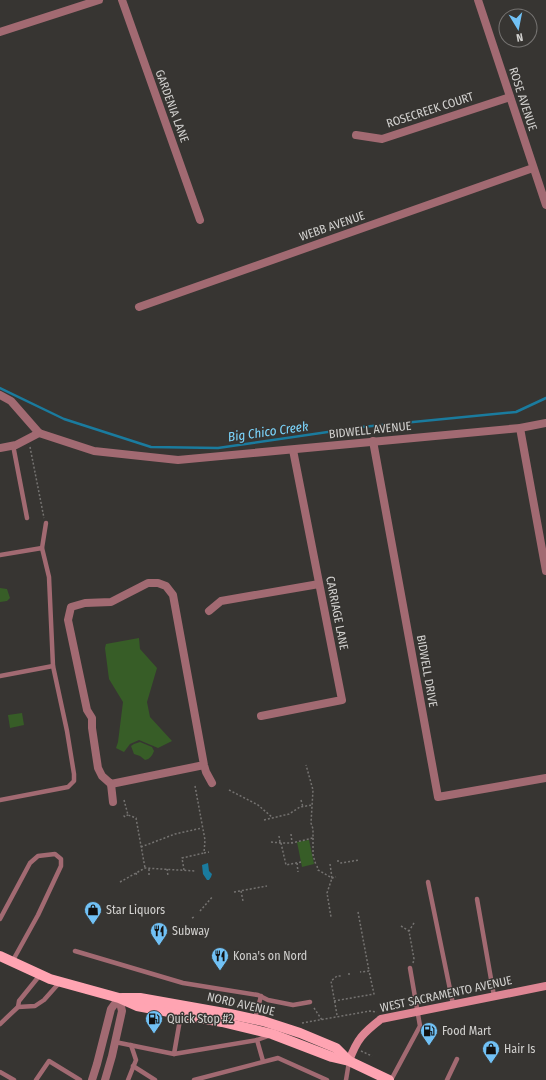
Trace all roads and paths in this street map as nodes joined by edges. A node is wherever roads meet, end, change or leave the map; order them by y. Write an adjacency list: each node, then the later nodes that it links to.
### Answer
1 (99, 0): 4 (street)
2 (122, 0): 9 (street, GARDENIA LANE)
3 (478, 0): 5 (street, ROSE AVENUE)
4 (0, 32)
5 (510, 97): 6 (street, ROSECREEK COURT); 7 (street, ROSE AVENUE)
6 (356, 135)
7 (533, 168): 8 (street, ROSE AVENUE); 10 (street, WEBB AVENUE)
8 (546, 205)
9 (200, 220)
10 (139, 307)
11 (0, 395): 14 (street, BIDWELL AVENUE)
12 (546, 423): 13 (street, BIDWELL AVENUE)
13 (520, 428): 15 (street, BIDWELL AVENUE); 25 (street)
14 (39, 432): 16 (street); 19 (street, BIDWELL AVENUE)
15 (373, 441): 19 (street, BIDWELL AVENUE); 33 (street, BIDWELL DRIVE)
16 (13, 446): 18 (street); 21 (lane)
17 (30, 447): 20 (path)
18 (0, 448)
19 (292, 450): 26 (street, CARRIAGE LANE)
20 (44, 513)
21 (27, 518)
22 (46, 523): 23 (lane)
23 (42, 548): 24 (lane); 28 (lane)
24 (0, 555)
25 (546, 571)
26 (319, 584): 27 (street); 30 (street, CARRIAGE LANE)
27 (209, 611)
28 (53, 666): 29 (lane); 38 (lane)
29 (0, 676)
30 (261, 716)
31 (204, 765): 34 (street); 35 (street); 35 (street)
32 (306, 765): 42 (path)
33 (546, 778)
34 (212, 783)
35 (111, 784): 41 (street)
36 (195, 786): 48 (path)
37 (229, 790): 46 (path)
38 (0, 800)
39 (124, 800): 44 (path)
40 (301, 800): 43 (path)
41 (113, 802)
42 (312, 805): 43 (path); 51 (path)
43 (303, 807): 46 (path)
44 (128, 815): 45 (path); 55 (path)
45 (125, 817)
46 (273, 818): 47 (path)
47 (264, 820)
48 (202, 828): 55 (path); 57 (path)
49 (291, 834): 54 (path)
50 (280, 836): 53 (path)
51 (313, 838): 54 (path); 76 (path)
52 (271, 842): 53 (path)
53 (281, 843): 54 (path); 61 (path)
54 (292, 843)
55 (141, 847): 63 (path)
56 (209, 852): 57 (path)
57 (204, 853): 67 (path)
58 (359, 860): 59 (path)
59 (337, 861)
60 (301, 862): 61 (path)
61 (297, 863): 69 (path)
62 (330, 864): 76 (path)
63 (145, 868): 64 (path); 70 (path)
64 (149, 868): 65 (path); 72 (path)
65 (167, 869): 66 (path); 73 (path)
66 (180, 870): 67 (path); 71 (path)
67 (184, 870): 68 (path)
68 (195, 871)
69 (298, 872)
70 (136, 873): 74 (path); 77 (path)
71 (181, 873)
72 (149, 875)
73 (168, 876)
74 (137, 877)
75 (336, 877): 76 (path)
76 (332, 878): 87 (path)
77 (120, 882)
78 (428, 882): 108 (lane)
79 (267, 886): 80 (path)
80 (241, 891): 81 (path); 84 (path)
81 (234, 892)
82 (213, 896): 85 (path)
83 (476, 899): 104 (lane)
84 (243, 901)
85 (200, 911)
86 (358, 912): 97 (path)
87 (331, 917)
88 (0, 920): 94 (lane)
89 (414, 924): 91 (path)
90 (401, 926): 91 (path)
91 (409, 932): 95 (path)
92 (75, 951): 103 (lane)
93 (0, 956): 94 (main road, NORD AVENUE)
94 (12, 962): 99 (main road, NORD AVENUE)
95 (413, 962)
96 (410, 968): 110 (lane)
97 (369, 971): 98 (path); 106 (path)
98 (360, 972)
99 (40, 974): 101 (main road, NORD AVENUE); 109 (lane)
100 (341, 976): 106 (path)
101 (60, 982): 105 (main road, NORD AVENUE); 109 (lane)
102 (546, 986): 104 (street, WEST SACRAMENTO AVENUE)
103 (261, 996): 107 (lane); 114 (lane)
104 (494, 996): 108 (street, WEST SACRAMENTO AVENUE)
105 (119, 998): 111 (main road, NORD AVENUE); 114 (main road, NORD AVENUE); 120 (street); 131 (street)
106 (334, 1001): 112 (path)
107 (310, 1002): 115 (path)
108 (452, 1004): 110 (street, WEST SACRAMENTO AVENUE)
109 (18, 1008): 116 (lane)
110 (418, 1011): 113 (street, WEST SACRAMENTO AVENUE); 138 (lane)
111 (181, 1014): 118 (main road, NORD AVENUE); 122 (lane)
112 (337, 1015)
113 (394, 1015): 115 (path); 125 (street, WEST SACRAMENTO AVENUE)
114 (255, 1019): 125 (main road, NORD AVENUE)
115 (322, 1020): 117 (path)
116 (0, 1024)
117 (299, 1024)
118 (272, 1034): 119 (lane); 125 (main road, NORD AVENUE)
119 (257, 1040): 122 (lane); 124 (lane)
120 (116, 1042): 121 (lane); 132 (street)
121 (131, 1045): 122 (lane); 126 (lane)
122 (174, 1054)
123 (457, 1059): 139 (lane)
124 (263, 1061): 135 (lane); 136 (lane)
125 (349, 1062): 137 (lane); 138 (main road, NORD AVENUE)
126 (133, 1066): 133 (lane); 134 (lane)
127 (0, 1072): 128 (lane)
128 (14, 1080)
129 (36, 1080): 130 (lane)
130 (80, 1080)
131 (92, 1080)
132 (104, 1080)
133 (128, 1080)
134 (155, 1080)
135 (194, 1080)
136 (327, 1080)
137 (346, 1080)
138 (390, 1080)
139 (447, 1080)

